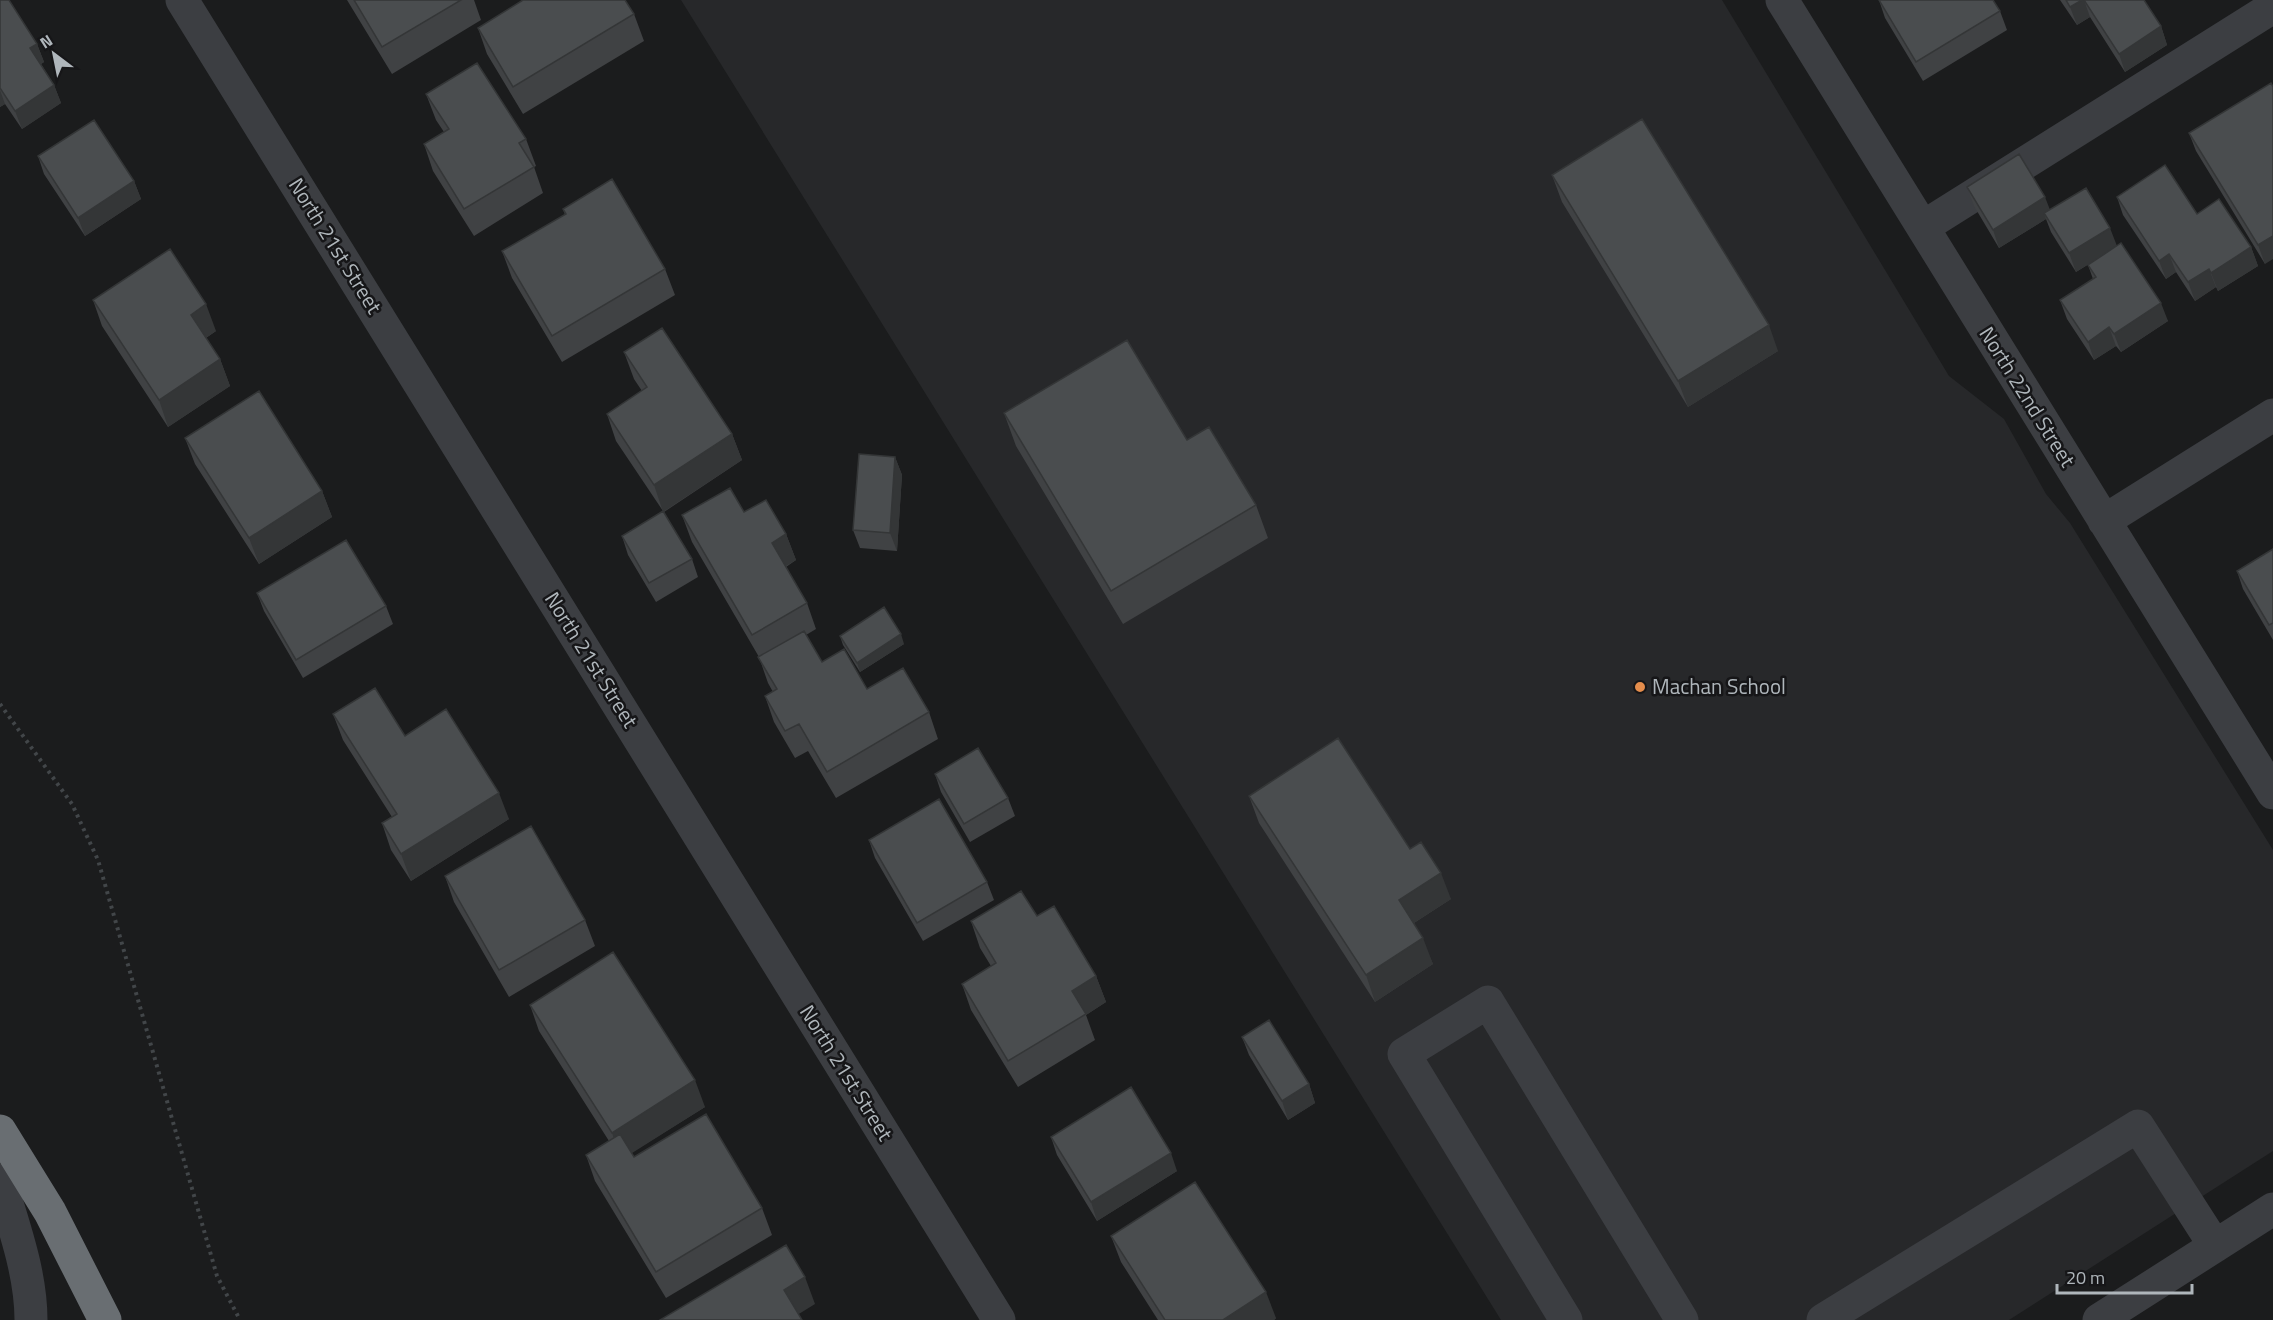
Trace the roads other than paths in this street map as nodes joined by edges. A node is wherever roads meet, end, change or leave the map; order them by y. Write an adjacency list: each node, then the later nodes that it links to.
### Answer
1 (182, 0): 14 (street, North 21st Street)
2 (1782, 0): 4 (street, North 22nd Street)
3 (2273, 7): 4 (street)
4 (1923, 227): 6 (street, North 22nd Street)
5 (2273, 415): 6 (street)
6 (2104, 521): 7 (street, North 22nd Street)
7 (2273, 793)
8 (0, 1131): 13 (highway)
9 (0, 1180): 12 (street)
10 (2273, 1209): 11 (street)
11 (2215, 1246): 17 (street); 18 (street)
12 (31, 1320)
13 (105, 1320)
14 (999, 1320)
15 (1566, 1320): 16 (street)
16 (1682, 1320)
17 (1823, 1320)
18 (2099, 1320)

